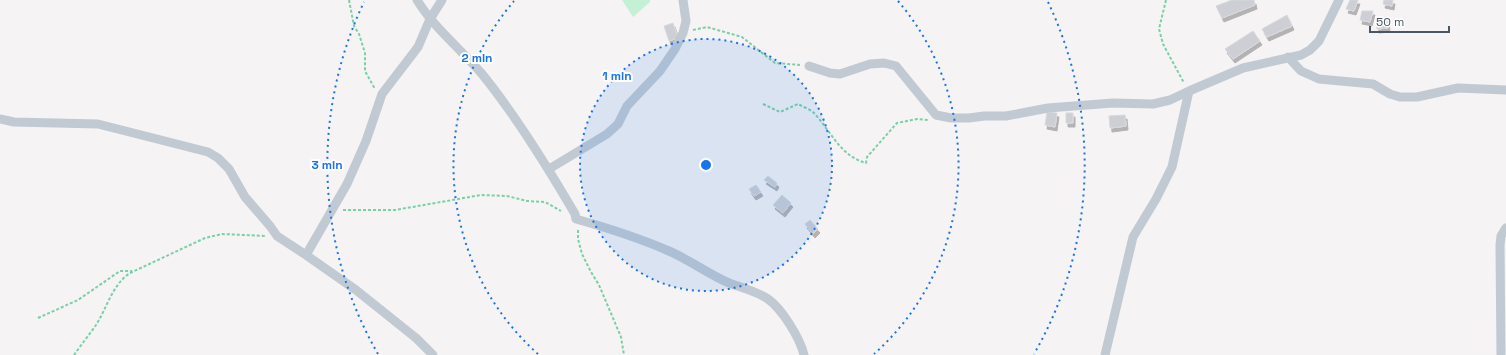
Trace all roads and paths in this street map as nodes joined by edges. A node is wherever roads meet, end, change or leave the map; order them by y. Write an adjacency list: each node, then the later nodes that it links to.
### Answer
1 (349, 0): 13 (path)
2 (418, 0): 7 (street)
3 (442, 0): 7 (street)
4 (683, 0): 8 (street)
5 (1166, 0): 12 (path)
6 (1339, 0): 9 (street)
7 (430, 19): 13 (street); 17 (street)
8 (684, 29): 10 (path); 17 (street)
9 (1288, 57): 11 (street); 12 (street)
10 (809, 66): 15 (street)
11 (1506, 90)
12 (1189, 91): 15 (street); 29 (street)
13 (380, 99): 18 (street)
14 (763, 104): 15 (path)
15 (936, 115)
16 (0, 119): 21 (street)
17 (549, 169): 19 (street)
18 (332, 210): 19 (path); 22 (street)
19 (576, 219): 27 (path); 28 (street)
20 (1506, 228): 30 (street)
21 (277, 236): 22 (street); 23 (path)
22 (306, 254): 26 (street)
23 (134, 271): 24 (path); 25 (path)
24 (38, 318)
25 (74, 355)
26 (433, 355)
27 (624, 355)
28 (804, 355)
29 (1105, 355)
30 (1501, 355)

